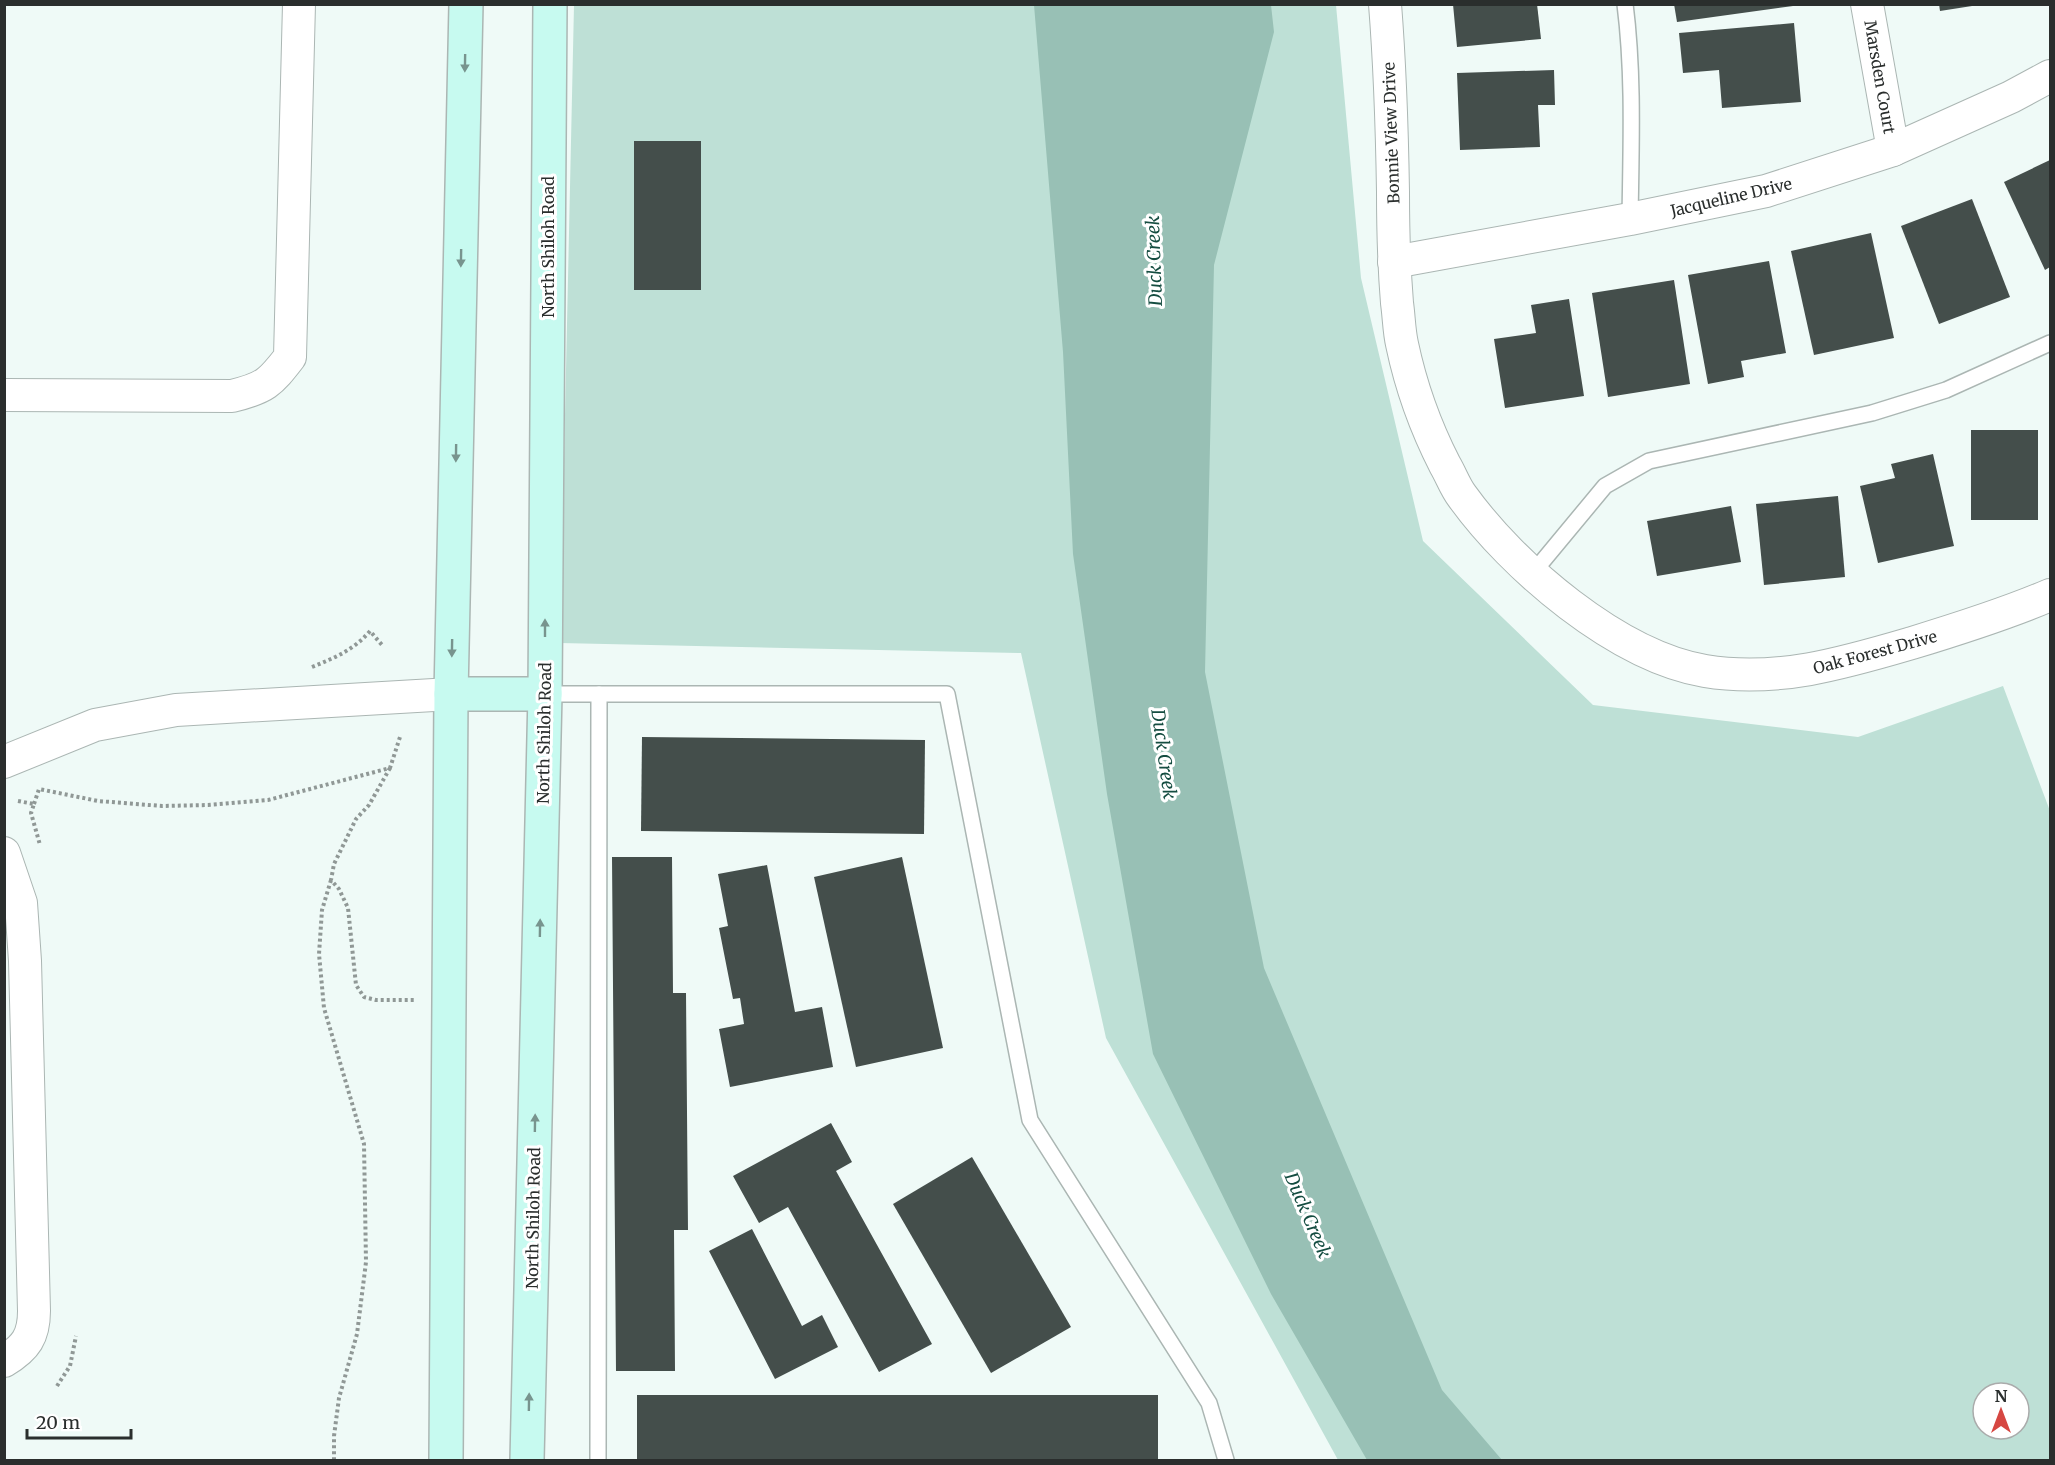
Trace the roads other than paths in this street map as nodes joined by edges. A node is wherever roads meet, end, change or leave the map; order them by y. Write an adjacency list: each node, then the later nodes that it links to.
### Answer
1 (299, 4): 12 (street)
2 (466, 4): 15 (main road, one-way to 15)
3 (550, 4): 16 (main road, North Shiloh Road, one-way to 3)
4 (1385, 4): 10 (street, Bonnie View Drive)
5 (1625, 4): 9 (lane)
6 (1867, 4): 8 (street, Marsden Court)
7 (2050, 76): 8 (street, Jacqueline Drive)
8 (1893, 150): 9 (street, Jacqueline Drive)
9 (1630, 219): 10 (street, Jacqueline Drive)
10 (1394, 262): 13 (street, Oak Forest Drive)
11 (2050, 343): 13 (lane)
12 (4, 395)
13 (1532, 574): 14 (street, Oak Forest Drive)
14 (2050, 595)
15 (451, 694): 16 (main road); 18 (street); 22 (main road)
16 (545, 694): 17 (lane); 23 (main road, North Shiloh Road, one-way to 16)
17 (599, 694): 24 (lane); 25 (lane)
18 (4, 762)
19 (4, 853): 20 (street)
20 (17, 1146): 21 (street)
21 (4, 1361)
22 (446, 1461)
23 (527, 1461)
24 (598, 1461)
25 (1226, 1461)

